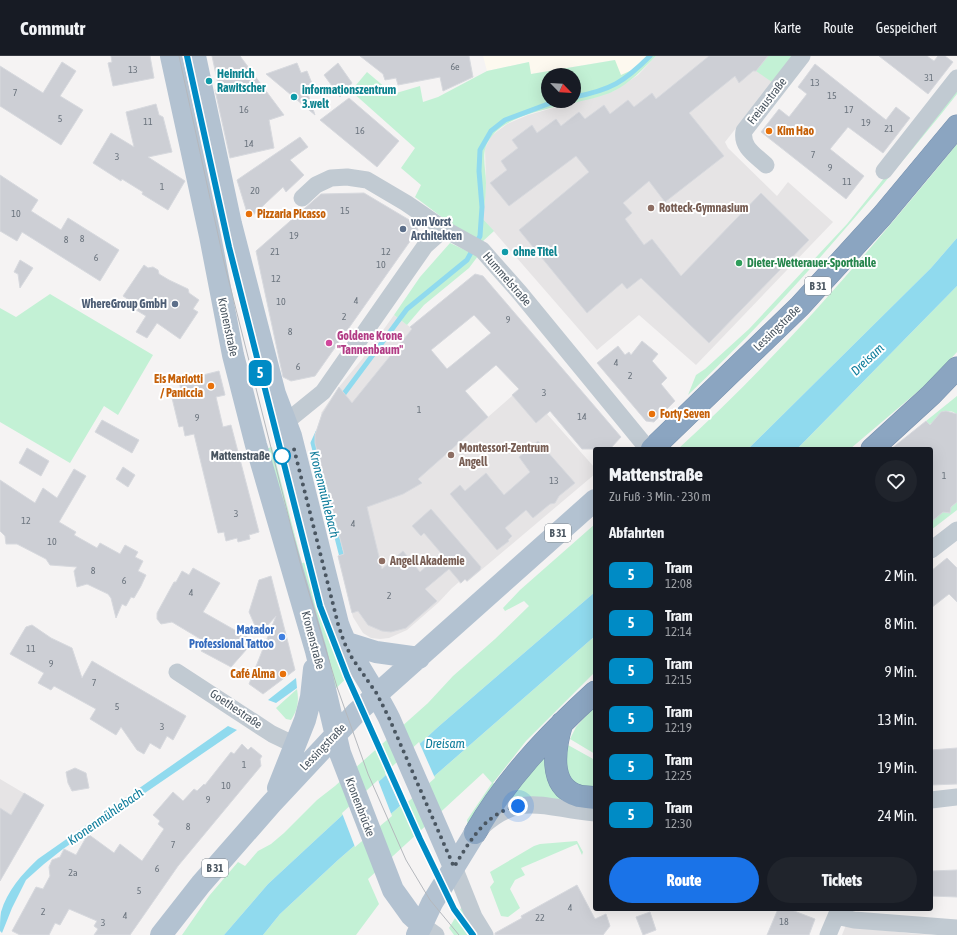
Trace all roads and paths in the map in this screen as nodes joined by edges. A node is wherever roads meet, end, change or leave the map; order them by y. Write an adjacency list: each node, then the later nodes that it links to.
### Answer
1 (171, 56): 19 (main road, Kronenstraße)
2 (195, 56): 11 (main road)
3 (802, 56): 6 (street, Freiaustraße)
4 (957, 78): 7 (street)
5 (957, 126): 13 (highway, Lessingstraße / B 31)
6 (766, 165)
7 (884, 171)
8 (302, 198): 9 (street, Hummelstraße)
9 (444, 229): 11 (street); 12 (street, Hummelstraße)
10 (957, 368): 14 (highway)
11 (286, 422): 18 (main road)
12 (646, 447)
13 (654, 447)
14 (874, 447)
15 (593, 502): 20 (main road, Lessingstraße / B 31)
16 (957, 530): 17 (street)
17 (933, 548)
18 (344, 642): 20 (main road); 22 (main road)
19 (316, 651): 27 (main road, Kronenstraße); 28 (main road)
20 (419, 658): 22 (main road, Lessingstraße / B 31)
21 (177, 672): 28 (street, Goethestraße)
22 (377, 694): 24 (main road, Lessingstraße / B 31); 26 (main road)
23 (593, 694): 25 (highway)
24 (356, 713): 26 (main road); 27 (main road, Lessingstraße / B 31)
25 (562, 722): 30 (highway); 34 (highway)
26 (389, 723): 35 (main road)
27 (335, 734): 32 (main road, Lessingstraße / B 31); 36 (main road, Kronenbrücke)
28 (295, 745): 32 (main road)
29 (957, 797): 31 (street)
30 (593, 798)
31 (933, 800)
32 (271, 804): 41 (main road, Lessingstraße / B 31)
33 (593, 813): 34 (street)
34 (475, 833): 35 (main road)
35 (454, 867): 37 (main road); 42 (street)
36 (386, 875): 37 (main road); 40 (main road, Kronenbrücke)
37 (434, 899): 40 (main road)
38 (837, 913): 39 (street); 43 (street)
39 (957, 928)
40 (425, 932)
41 (161, 935)
42 (485, 935)
43 (828, 935)

